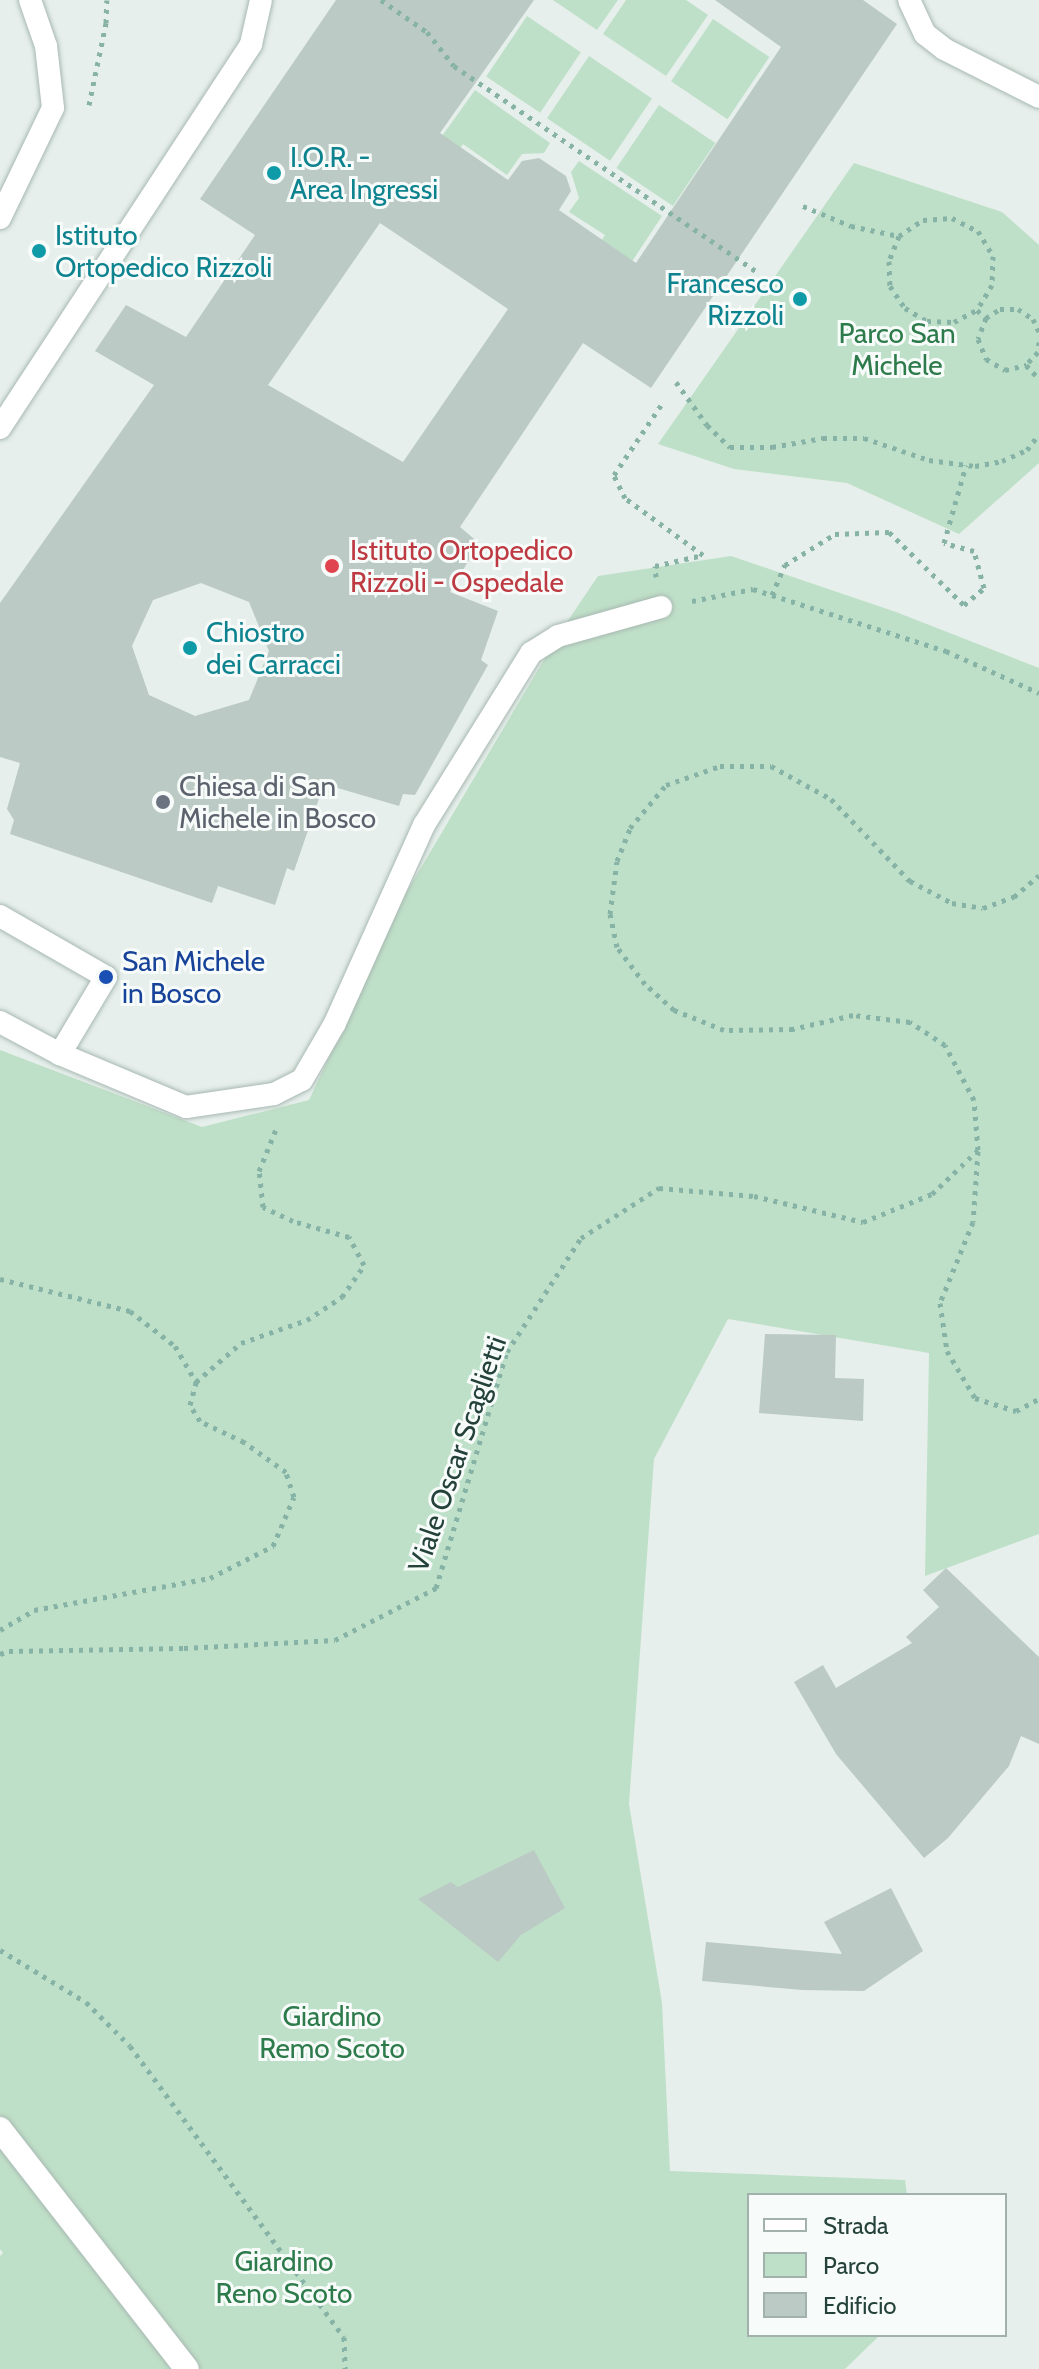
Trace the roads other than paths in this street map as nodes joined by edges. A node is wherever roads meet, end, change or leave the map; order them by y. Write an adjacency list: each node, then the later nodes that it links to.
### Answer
1 (30, 0): 5 (lane)
2 (261, 0): 6 (lane)
3 (909, 0): 4 (lane)
4 (1039, 97)
5 (0, 218)
6 (0, 428)
7 (661, 607): 10 (lane)
8 (0, 916): 10 (lane)
9 (0, 1022): 10 (lane)
10 (60, 1054)
11 (0, 2129): 12 (street)
12 (187, 2369)

